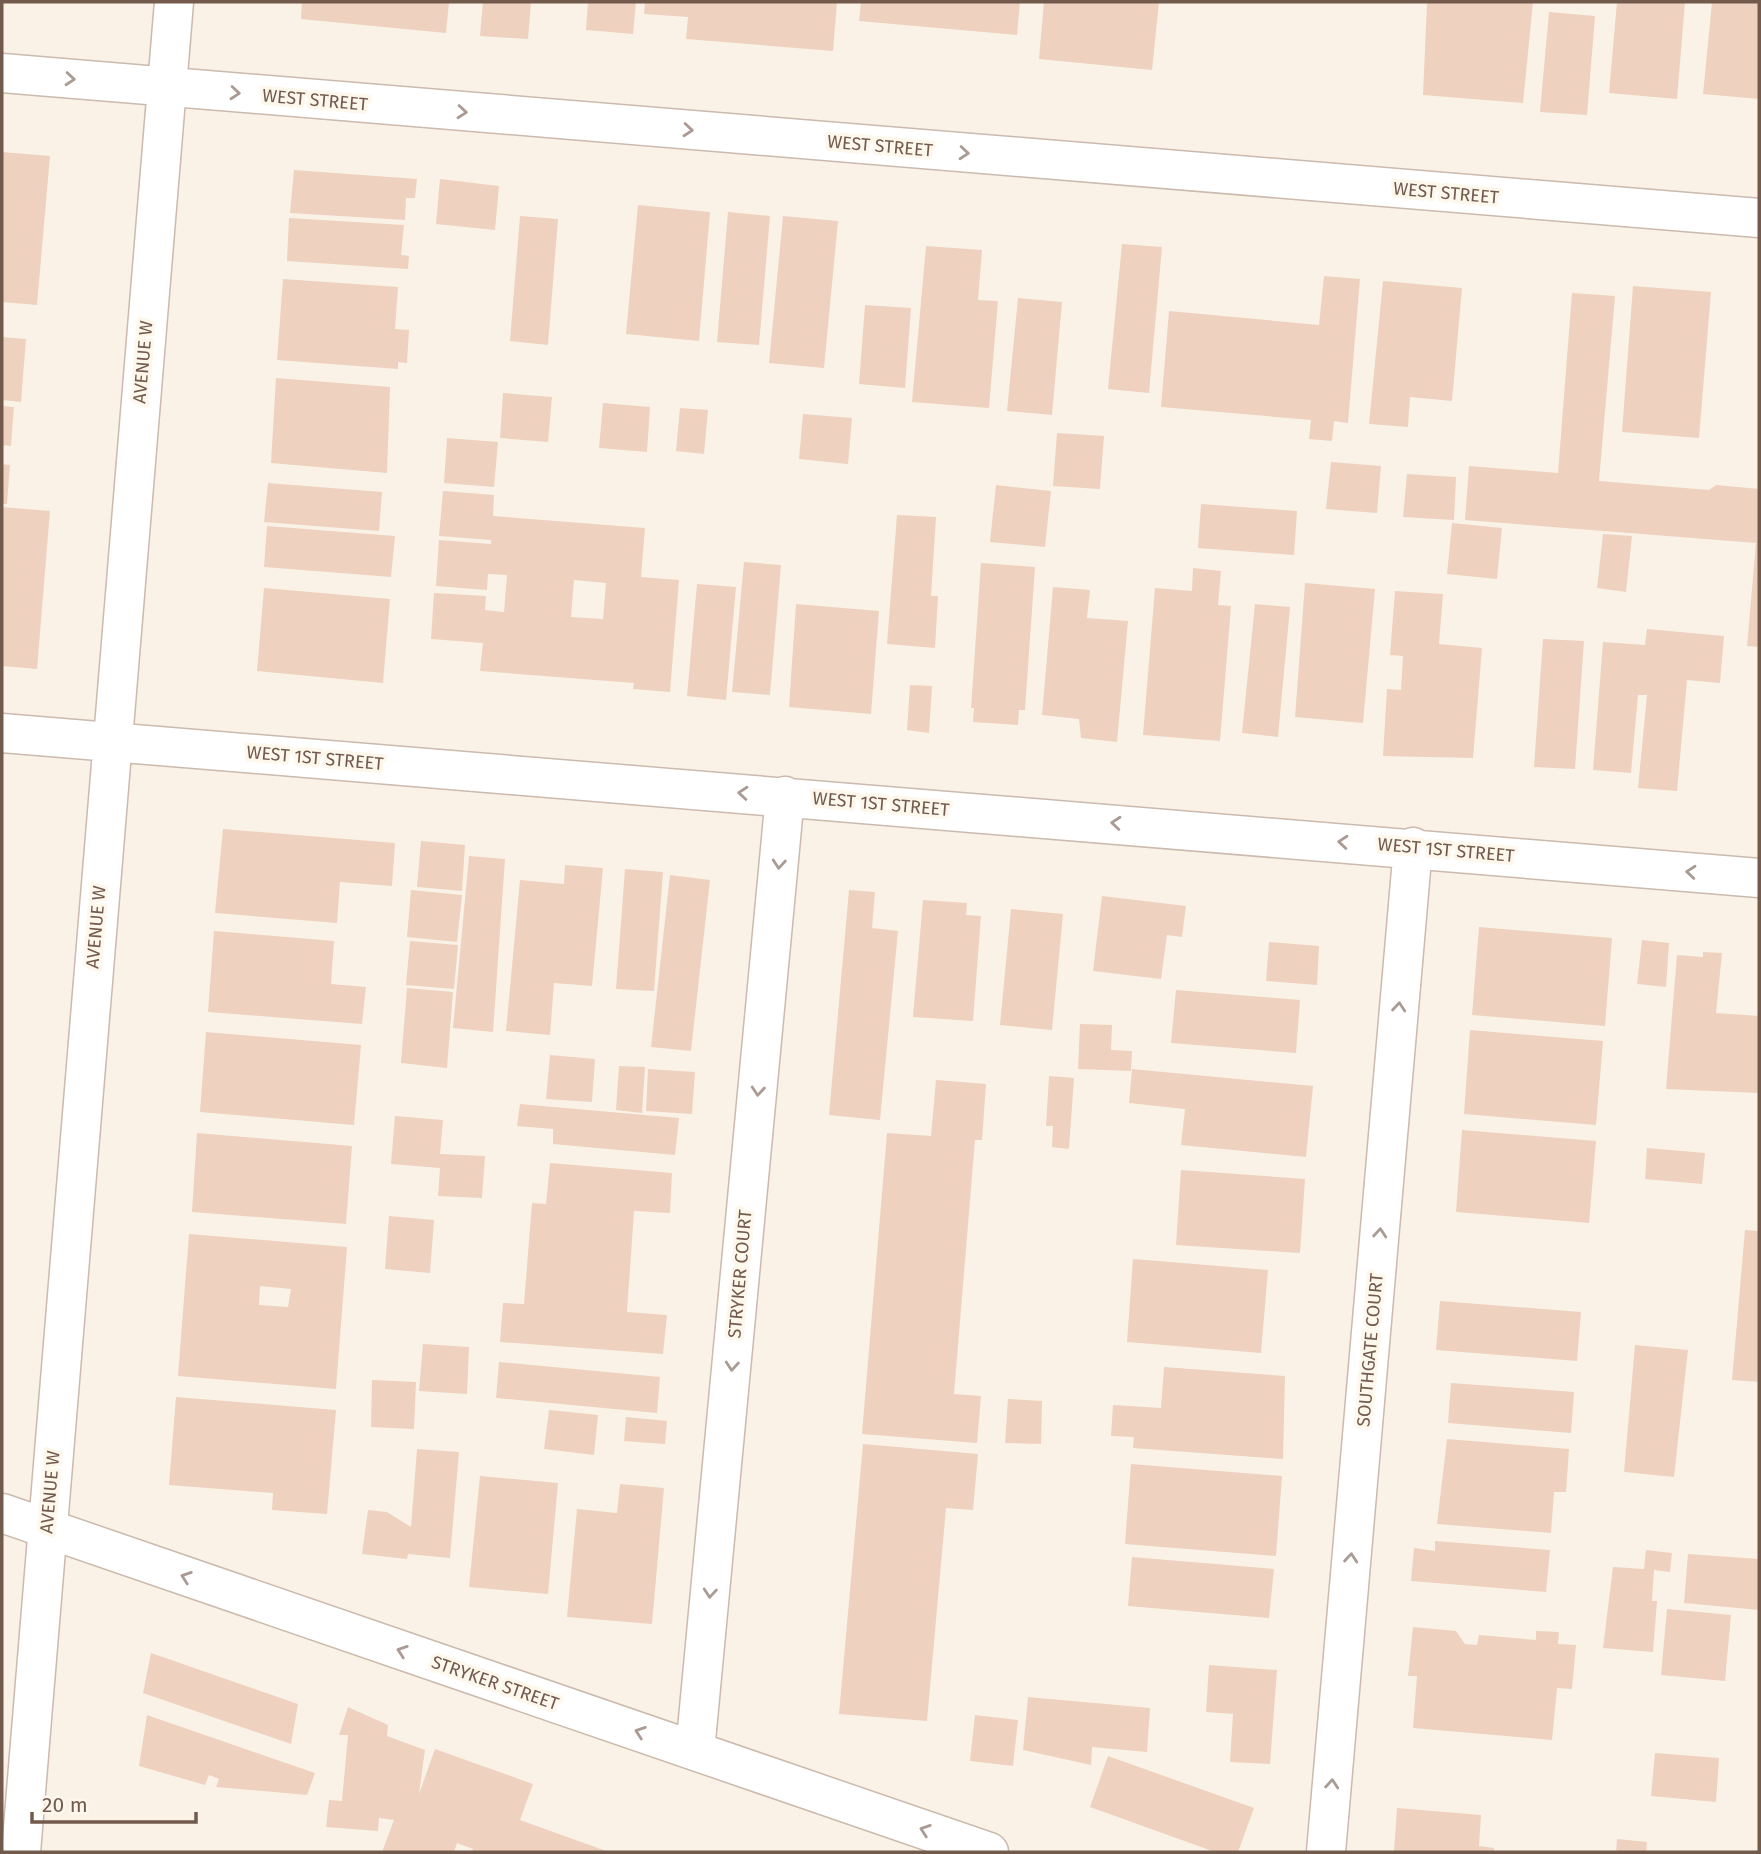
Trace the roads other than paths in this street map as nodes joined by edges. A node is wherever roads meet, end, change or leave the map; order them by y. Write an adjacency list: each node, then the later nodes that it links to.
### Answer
1 (174, 2): 3 (street, AVENUE W)
2 (2, 73): 3 (street, WEST STREET, one-way to 3)
3 (167, 87): 4 (street, WEST STREET, one-way to 4); 6 (street, AVENUE W)
4 (1759, 218)
5 (2, 733): 6 (street, WEST 1ST STREET)
6 (111, 742): 7 (street, WEST 1ST STREET, one-way to 6); 11 (street, AVENUE W)
7 (786, 796): 8 (street, WEST 1ST STREET, one-way to 7); 12 (street, STRYKER COURT, one-way to 12)
8 (1413, 847): 9 (street, WEST 1ST STREET, one-way to 8); 15 (street, SOUTHGATE COURT, one-way to 8)
9 (1759, 878)
10 (2, 1513): 11 (street, STRYKER STREET)
11 (47, 1529): 12 (street, STRYKER STREET, one-way to 11); 13 (street, AVENUE W)
12 (695, 1751): 14 (street, STRYKER STREET, one-way to 12)
13 (20, 1852)
14 (989, 1852)
15 (1326, 1852)

